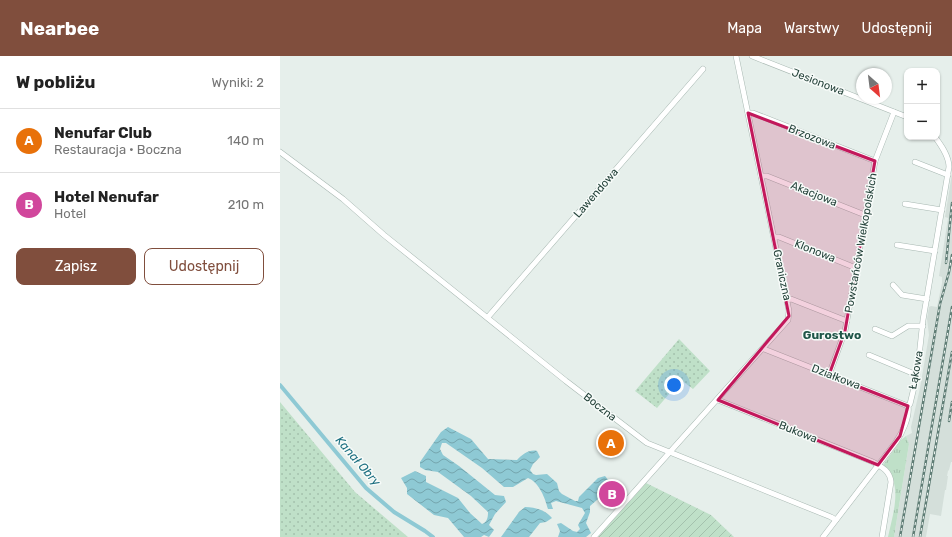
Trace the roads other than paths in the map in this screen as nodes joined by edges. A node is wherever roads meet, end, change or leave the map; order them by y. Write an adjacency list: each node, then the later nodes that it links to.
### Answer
1 (736, 56): 5 (street, Graniczna)
2 (752, 56): 4 (street, Jesionowa)
3 (703, 69): 23 (street, Lawendowa)
4 (894, 112): 6 (street, Jesionowa); 9 (street, Powstańców Wielkopolskich)
5 (748, 113): 9 (street, Brzozowa); 12 (street, Graniczna)
6 (904, 116)
7 (937, 140): 11 (street)
8 (280, 152): 23 (street, Boczna)
9 (875, 161): 15 (street, Powstańców Wielkopolskich)
10 (915, 162): 11 (street)
11 (948, 175): 14 (street, Łąkowa)
12 (762, 176): 15 (street, Akacjowa); 16 (street, Graniczna)
13 (905, 204): 14 (street)
14 (942, 210): 18 (street, Łąkowa)
15 (865, 215): 19 (street, Powstańców Wielkopolskich)
16 (774, 237): 19 (street, Klonowa); 22 (street, Graniczna)
17 (897, 245): 18 (street)
18 (935, 251): 21 (street, Łąkowa)
19 (856, 268): 24 (street, Powstańców Wielkopolskich)
20 (893, 284): 21 (street)
21 (926, 299): 25 (street, Łąkowa)
22 (787, 300): 24 (street); 27 (street, Graniczna)
23 (488, 317): 33 (street, Boczna)
24 (847, 321): 29 (street, Powstańców Wielkopolskich)
25 (923, 326): 26 (street); 30 (street, Łąkowa)
26 (875, 329)
27 (764, 349): 29 (street, Działkowa); 31 (street, Graniczna)
28 (869, 355): 30 (street)
29 (829, 375): 32 (street, Działkowa)
30 (917, 375): 32 (street, Łąkowa)
31 (718, 400): 33 (street, Graniczna); 34 (street, Bukowa)
32 (908, 406): 34 (street, Łąkowa)
33 (670, 453): 35 (street, Boczna); 36 (street, Graniczna)
34 (878, 465): 35 (street, Łąkowa); 38 (street)
35 (836, 520): 37 (street, Łąkowa)
36 (594, 537)
37 (822, 537)
38 (882, 537)

